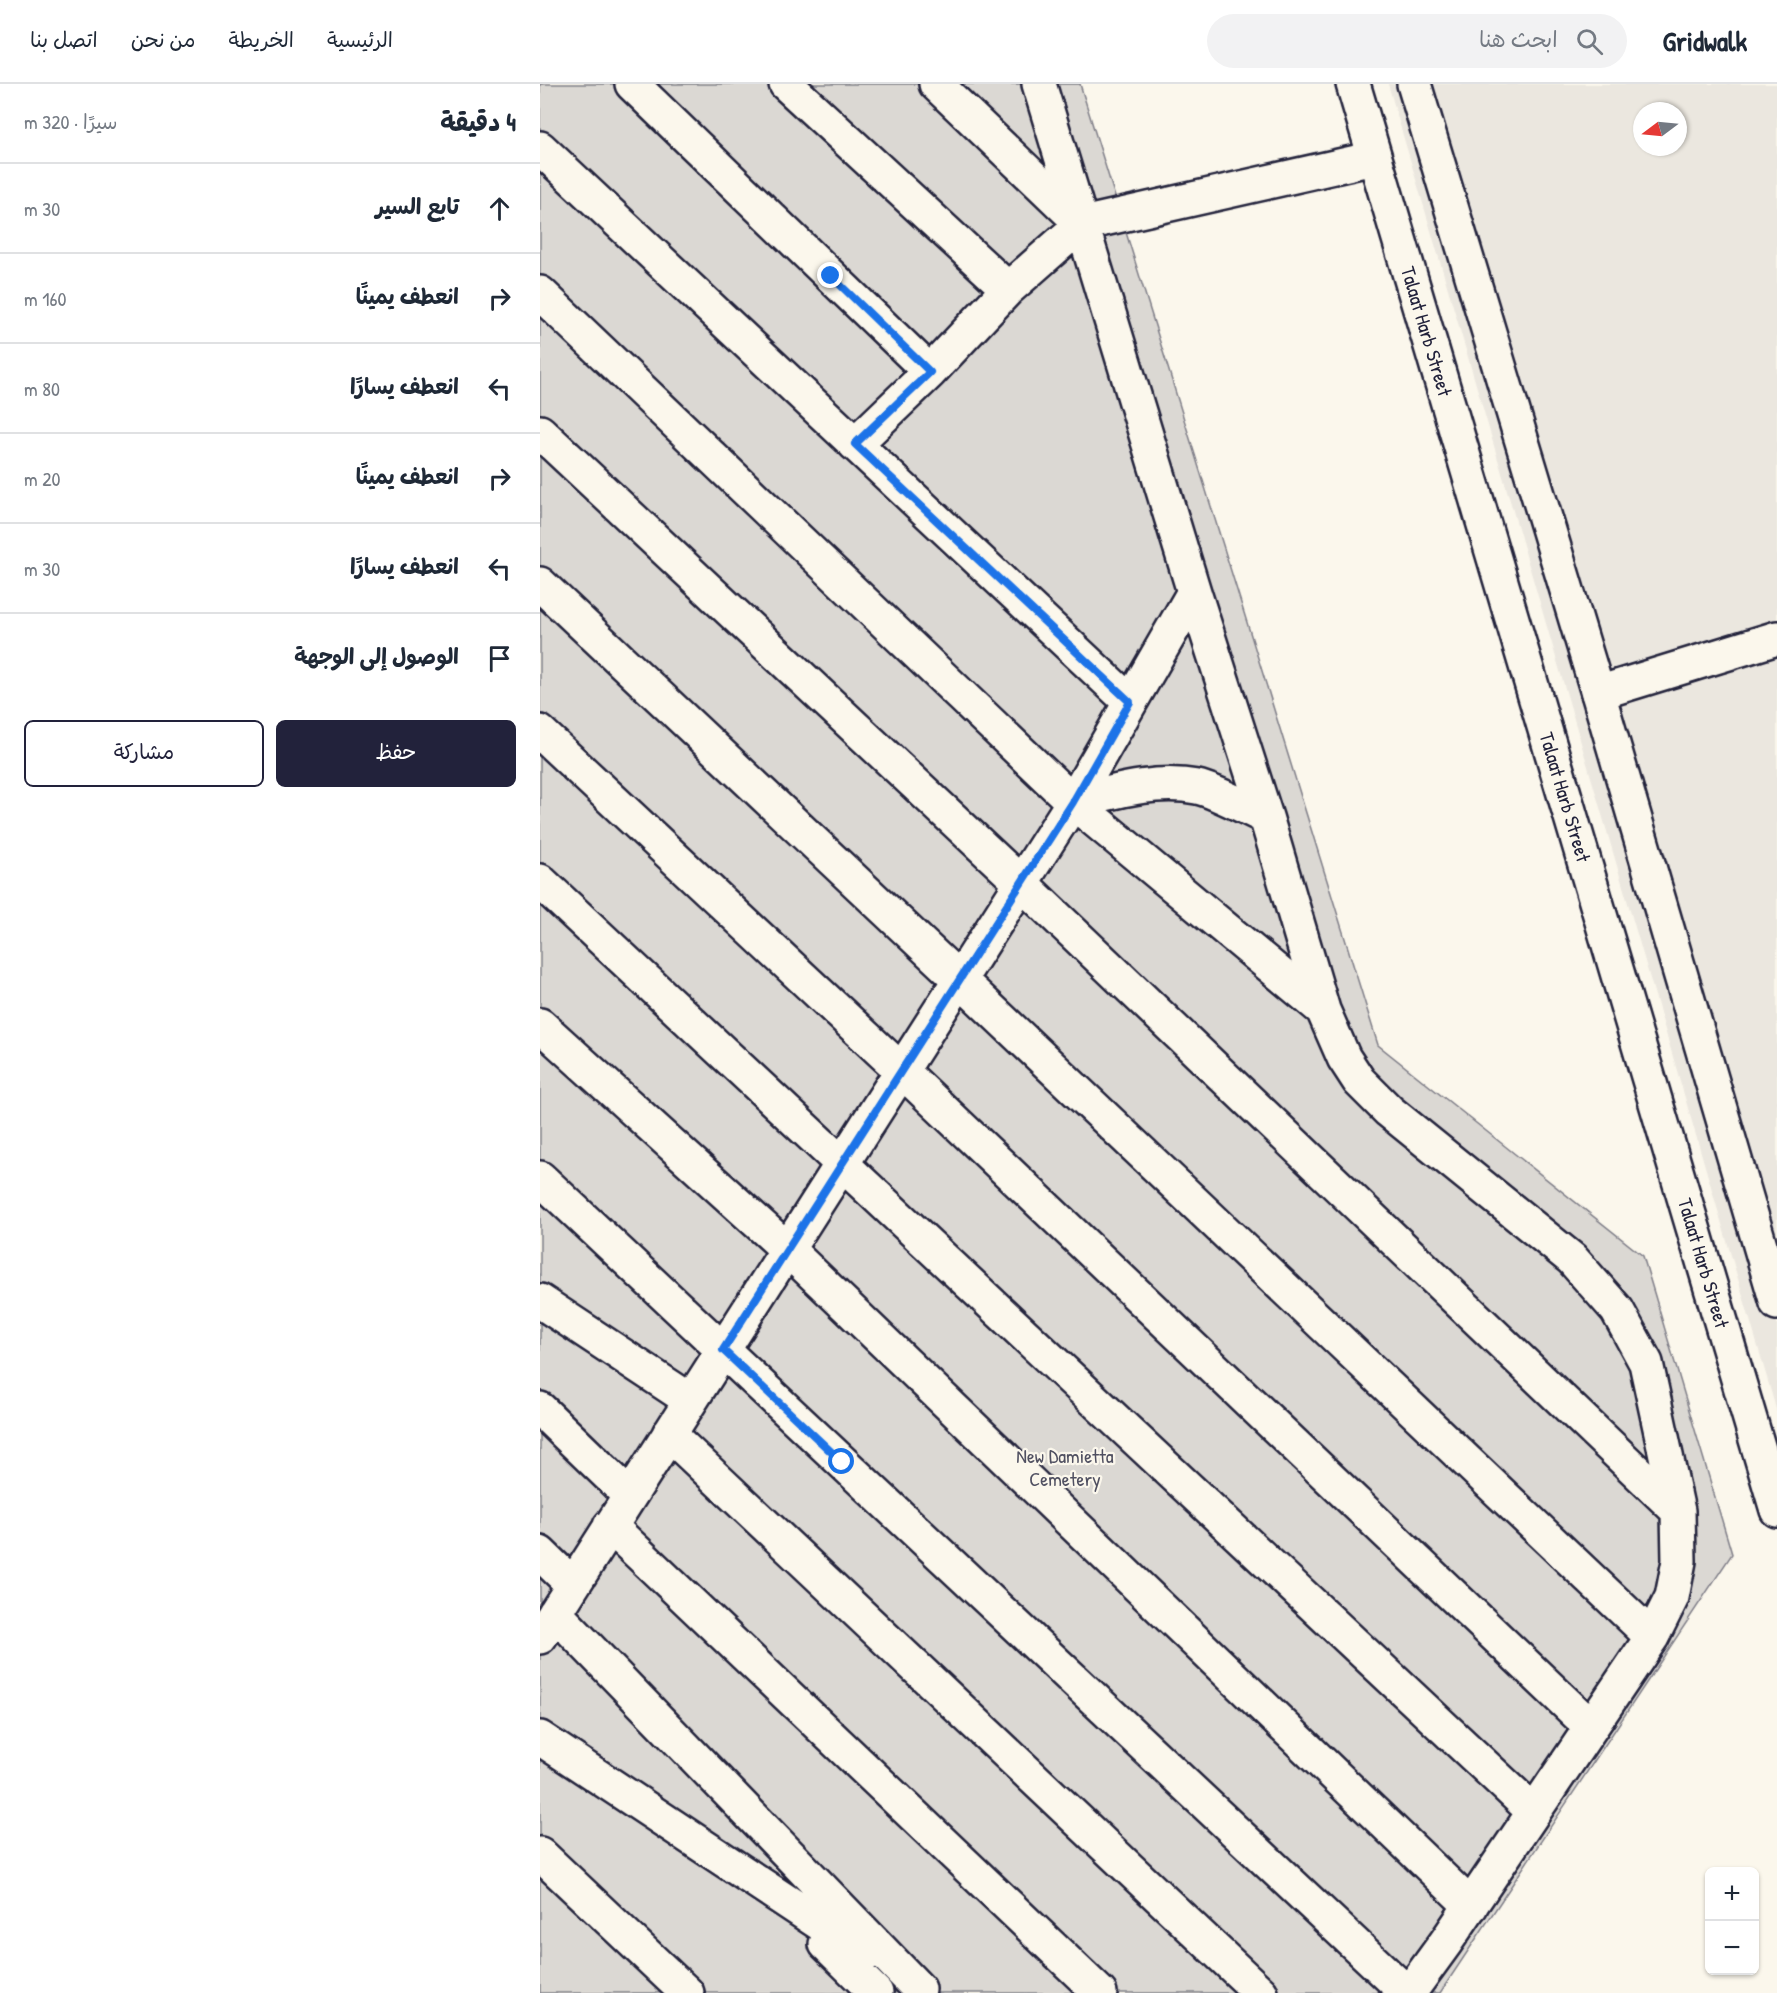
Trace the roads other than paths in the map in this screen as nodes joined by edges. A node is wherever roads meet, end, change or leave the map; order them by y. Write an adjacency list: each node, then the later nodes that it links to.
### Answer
1 (632, 84): 12 (main road)
2 (786, 84): 10 (main road)
3 (936, 84): 9 (main road)
4 (1039, 84): 9 (main road)
5 (1353, 84): 8 (main road, Talaat Harb Street)
6 (1414, 84): 18 (main road)
7 (540, 148): 14 (main road)
8 (1374, 158): 9 (main road); 39 (main road, Talaat Harb Street)
9 (1082, 224): 10 (main road); 16 (main road)
10 (1008, 289): 12 (main road)
11 (540, 293): 21 (main road)
12 (930, 372): 14 (main road)
13 (540, 432): 24 (main road)
14 (855, 444): 19 (main road)
15 (540, 584): 25 (main road)
16 (1194, 592): 19 (main road); 22 (main road)
17 (1777, 638): 18 (main road)
18 (1598, 693): 33 (main road)
19 (1130, 702): 21 (main road)
20 (540, 732): 28 (main road)
21 (1073, 802): 22 (main road); 24 (main road); 26 (main road)
22 (1266, 817): 26 (main road)
23 (540, 881): 29 (main road)
24 (1021, 883): 25 (main road); 40 (main road)
25 (960, 980): 28 (main road); 45 (main road)
26 (1323, 1010): 40 (main road)
27 (540, 1025): 31 (main road)
28 (901, 1070): 29 (main road); 46 (main road)
29 (842, 1163): 31 (main road); 48 (main road)
30 (540, 1178): 34 (main road)
31 (787, 1249): 34 (main road); 51 (main road)
32 (540, 1301): 35 (main road)
33 (1777, 1303)
34 (723, 1350): 35 (main road); 57 (main road)
35 (690, 1400): 37 (main road)
36 (540, 1409): 38 (main road)
37 (669, 1434): 38 (main road); 56 (main road)
38 (630, 1496): 41 (main road)
39 (1777, 1510)
40 (1678, 1511): 45 (main road)
41 (610, 1526): 43 (main road); 55 (main road)
42 (540, 1553): 43 (main road)
43 (573, 1585): 44 (main road)
44 (548, 1625): 52 (main road)
45 (1652, 1638): 46 (main road)
46 (1591, 1727): 48 (main road)
47 (540, 1738): 50 (main road)
48 (1534, 1812): 51 (main road)
49 (540, 1854): 53 (main road)
50 (775, 1893): 52 (main road); 54 (main road)
51 (1471, 1905): 57 (main road)
52 (922, 1991)
53 (687, 1993)
54 (876, 1993)
55 (1100, 1993)
56 (1261, 1993)
57 (1408, 1993)

